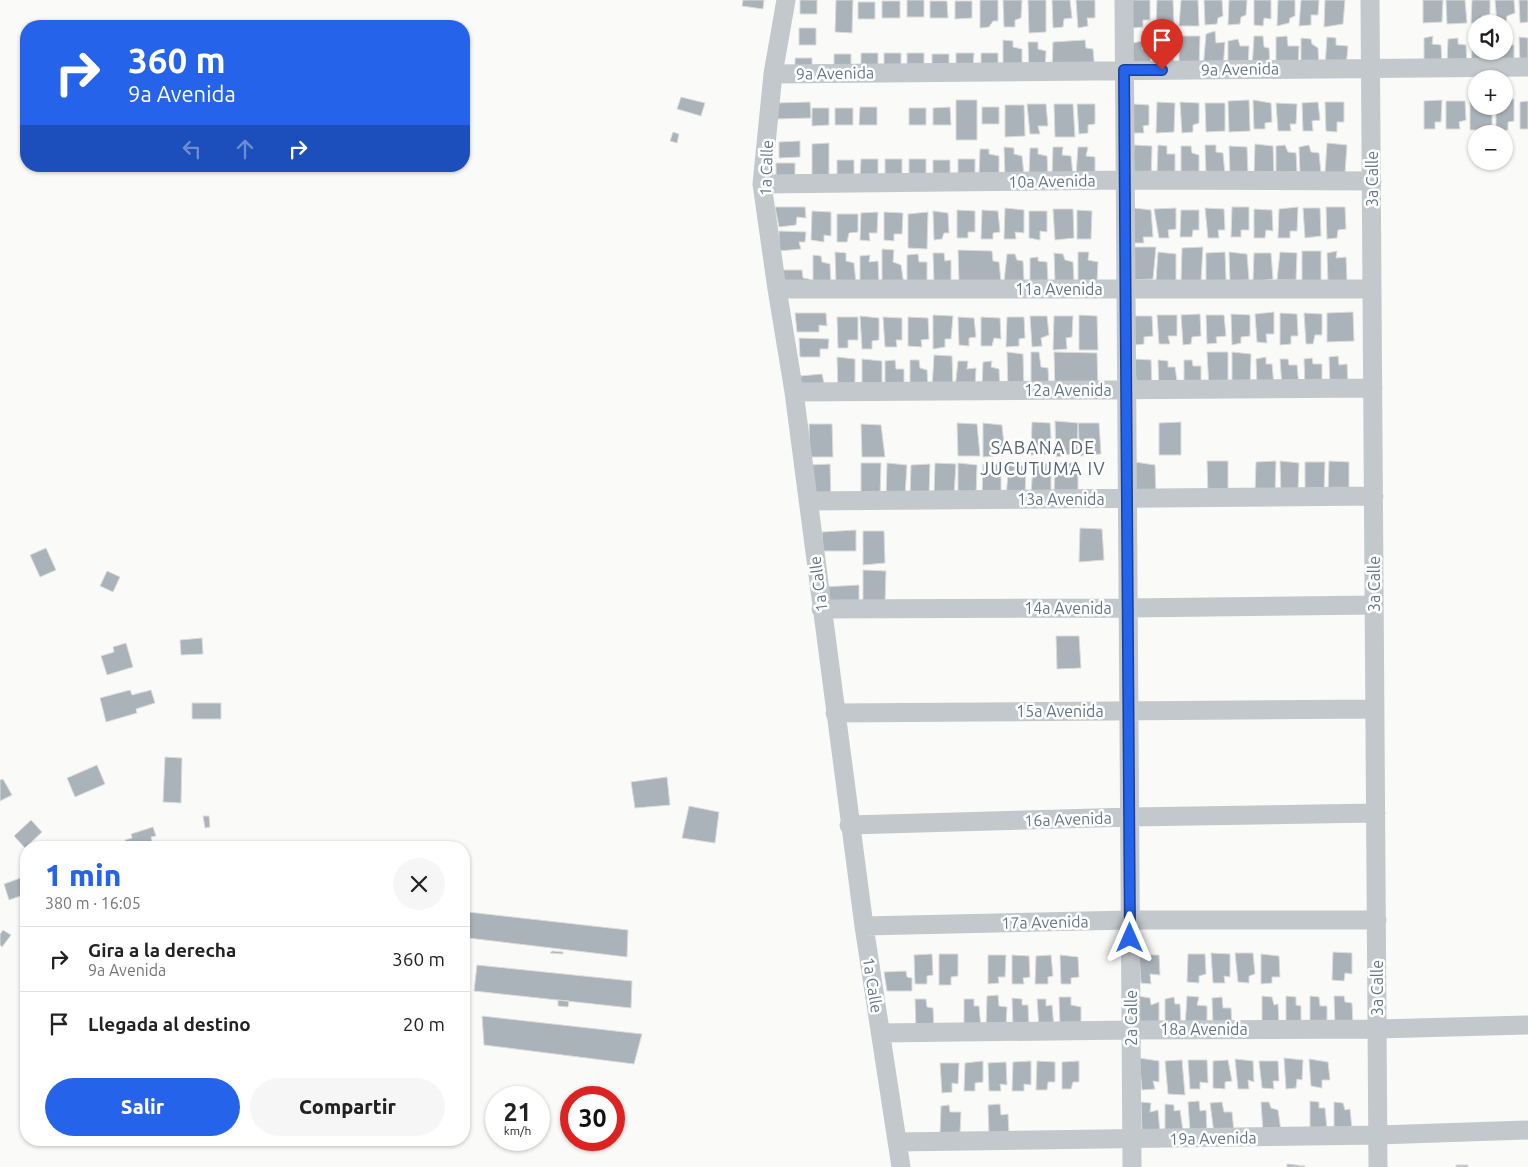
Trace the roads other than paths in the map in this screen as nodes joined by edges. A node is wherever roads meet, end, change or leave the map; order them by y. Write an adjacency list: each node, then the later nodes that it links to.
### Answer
1 (786, 0): 7 (street, 1a Calle)
2 (1124, 0): 6 (street, 2a Calle)
3 (1370, 0): 5 (street, 3a Calle)
4 (1528, 67): 5 (street, 9a Avenida)
5 (1371, 68): 6 (street, 9a Avenida); 9 (street, 3a Calle)
6 (1124, 70): 7 (street, 9a Avenida); 8 (street, 2a Calle)
7 (773, 74): 10 (street, 1a Calle)
8 (1125, 180): 9 (street, 10a Avenida); 10 (street, 10a Avenida); 12 (street, 2a Calle)
9 (1372, 181): 13 (street, 3a Calle)
10 (762, 184): 11 (street, 1a Calle)
11 (776, 289): 12 (street, 11a Avenida); 16 (street, 1a Calle)
12 (1126, 289): 13 (street, 11a Avenida); 15 (street, 2a Calle)
13 (1372, 289): 14 (street, 3a Calle)
14 (1373, 388): 15 (street, 12a Avenida); 17 (street, 3a Calle)
15 (1126, 390): 16 (street, 12a Avenida); 18 (street, 2a Calle)
16 (794, 392): 19 (street, 1a Calle)
17 (1374, 496): 18 (street, 13a Avenida); 20 (street, 3a Calle)
18 (1127, 499): 19 (street, 13a Avenida); 21 (street, 2a Calle)
19 (808, 501): 22 (street, 1a Calle)
20 (1374, 605): 21 (street, 14a Avenida); 23 (street, 3a Calle)
21 (1128, 608): 22 (street, 14a Avenida); 24 (street, 2a Calle)
22 (821, 609): 25 (street, 1a Calle)
23 (1375, 709): 24 (street, 15a Avenida); 26 (street, 3a Calle)
24 (1129, 711): 25 (street, 15a Avenida); 27 (street, 2a Calle)
25 (835, 713): 28 (street, 1a Calle)
26 (1376, 814): 27 (street, 16a Avenida); 30 (street, 3a Calle)
27 (1130, 818): 28 (street, 16a Avenida); 29 (street, 2a Calle)
28 (850, 825): 31 (street, 1a Calle)
29 (1130, 920): 30 (street, 17a Avenida); 31 (street, 17a Avenida); 34 (street, 2a Calle)
30 (1377, 920): 33 (street, 3a Calle)
31 (864, 926): 35 (street, 1a Calle)
32 (1528, 1025): 33 (street, 18a Avenida)
33 (1378, 1029): 34 (street, 18a Avenida); 37 (street, 3a Calle)
34 (1131, 1030): 35 (street, 18a Avenida); 38 (street, 2a Calle)
35 (881, 1033): 39 (street, 1a Calle)
36 (1528, 1130): 37 (street, 19a Avenida)
37 (1378, 1135): 38 (street, 19a Avenida); 42 (street, 3a Calle)
38 (1132, 1139): 39 (street, 19a Avenida); 41 (street, 2a Calle)
39 (897, 1142): 40 (street, 1a Calle)
40 (901, 1167)
41 (1132, 1167)
42 (1378, 1167)

